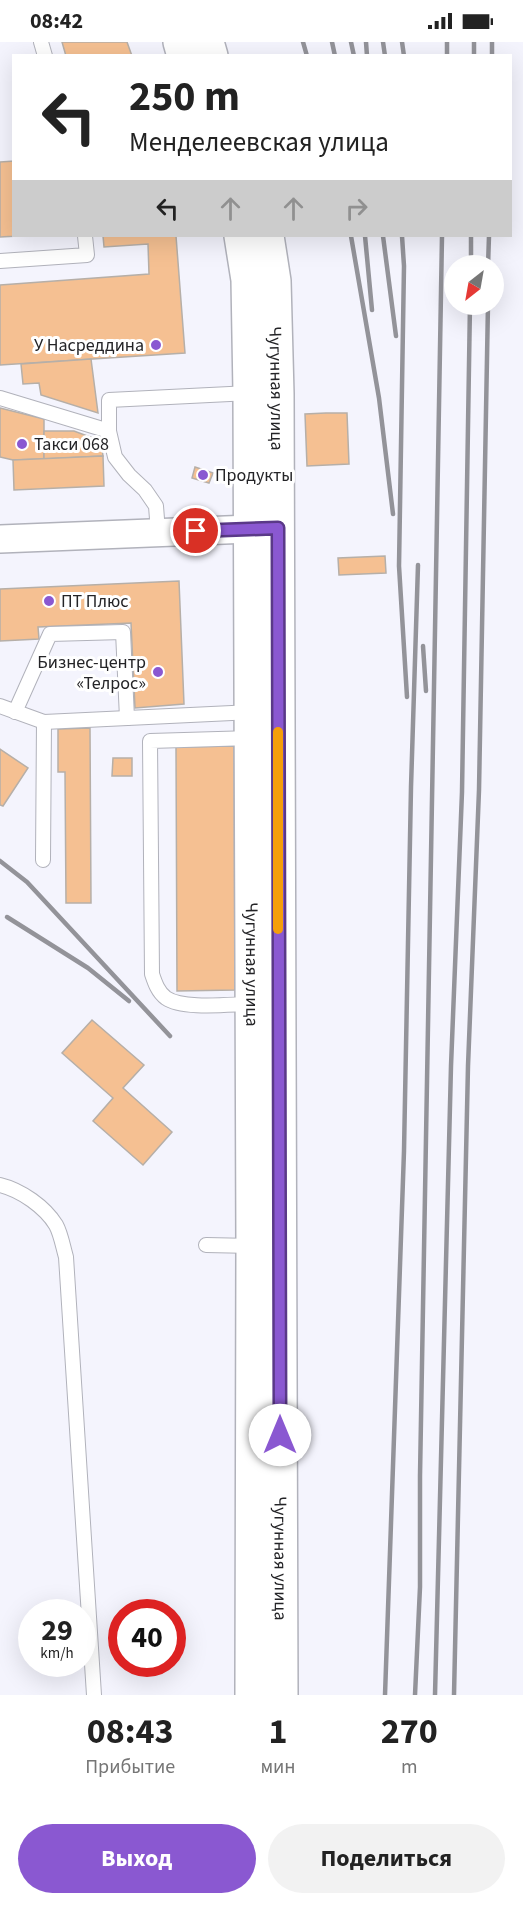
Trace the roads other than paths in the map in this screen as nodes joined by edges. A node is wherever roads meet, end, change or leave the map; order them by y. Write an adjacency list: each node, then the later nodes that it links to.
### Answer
1 (86, 237): 4 (lane)
2 (241, 237): 5 (street, Чугунная улица)
3 (267, 237): 5 (street, Чугунная улица)
4 (0, 261)
5 (263, 394): 7 (lane); 8 (street, Чугунная улица)
6 (0, 398): 7 (lane)
7 (109, 431): 9 (lane)
8 (264, 528): 9 (street); 15 (street, Чугунная улица)
9 (158, 532): 10 (street)
10 (0, 538)
11 (0, 706): 12 (lane)
12 (15, 712): 13 (lane); 14 (lane)
13 (127, 718): 14 (lane); 15 (lane)
14 (44, 722): 16 (lane)
15 (264, 725): 17 (street, Чугунная улица); 17 (lane)
16 (43, 860)
17 (265, 1004): 20 (street, Чугунная улица)
18 (0, 1185): 21 (lane)
19 (206, 1245): 20 (lane)
20 (266, 1246): 22 (street, Чугунная улица); 23 (street, Чугунная улица)
21 (94, 1695)
22 (252, 1695)
23 (281, 1695)

